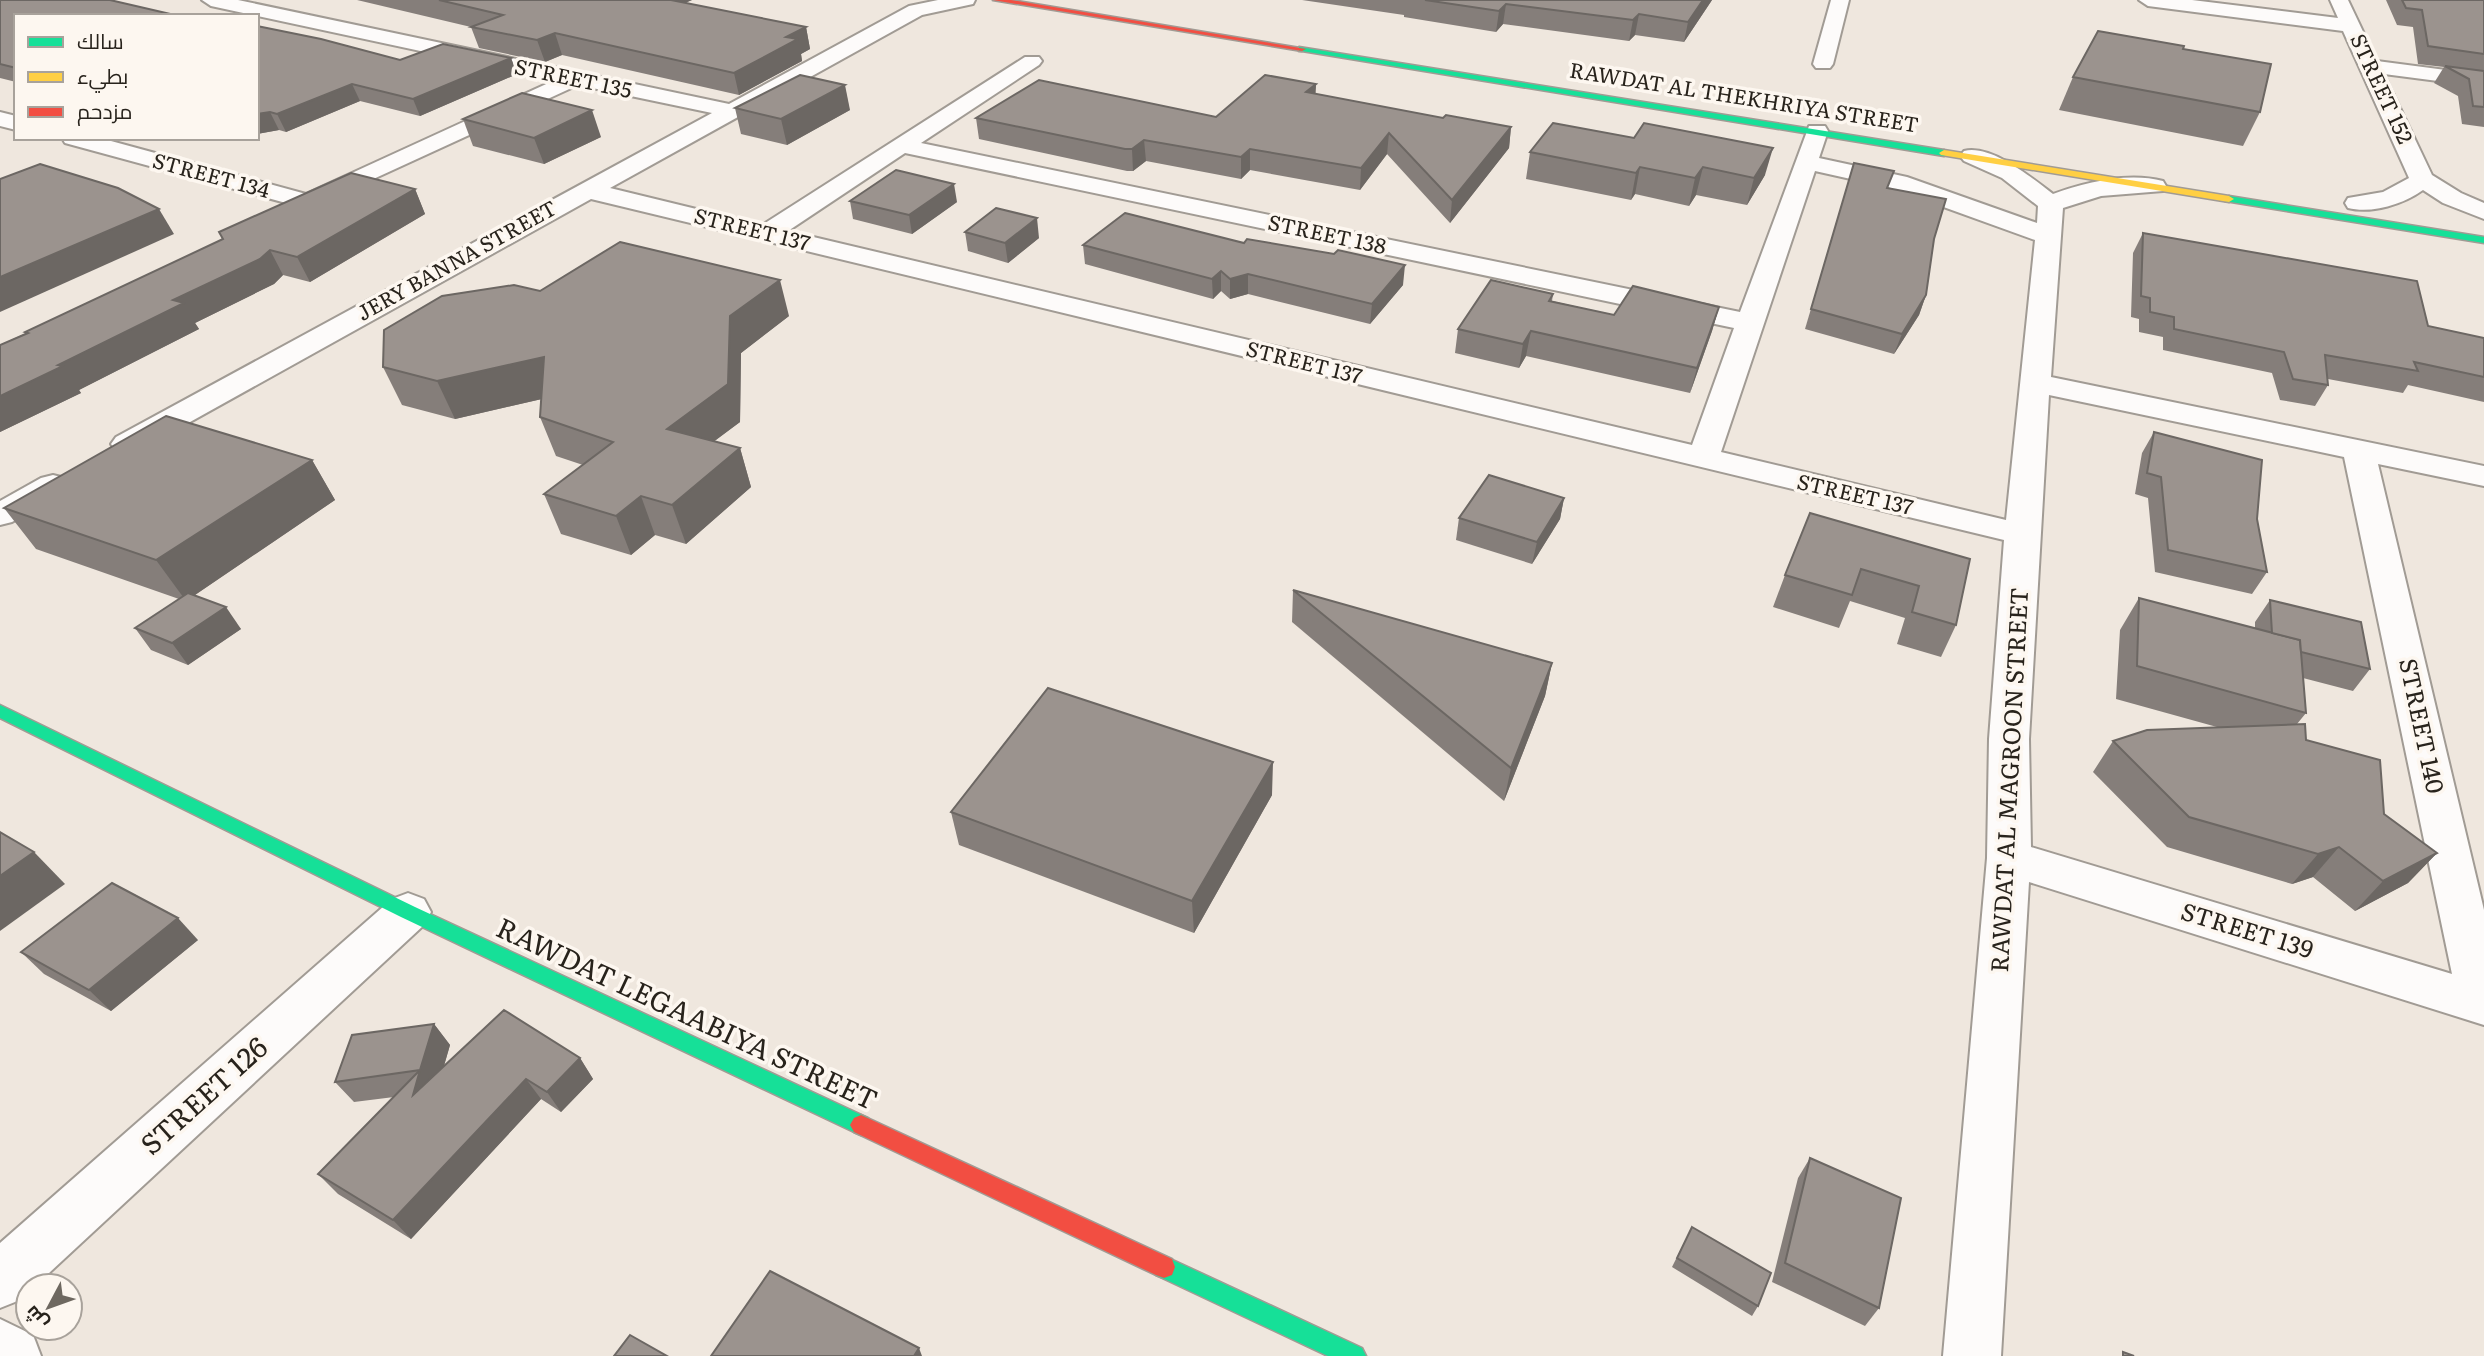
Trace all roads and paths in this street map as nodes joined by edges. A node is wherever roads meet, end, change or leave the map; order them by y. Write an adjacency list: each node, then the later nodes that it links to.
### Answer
1 (211, 0): 13 (street, STREET 135)
2 (966, 0): 8 (street, JERY BANNA STREET)
3 (997, 0): 16 (street, RAWDAT AL THEKHRIYA STREET)
4 (1078, 0): 25 (street, RAWDAT AL THEKHRIYA STREET)
5 (1840, 0): 11 (street)
6 (2148, 0): 9 (street)
7 (2339, 0): 9 (street, STREET 152)
8 (918, 5): 15 (street, JERY BANNA STREET)
9 (2351, 26): 12 (street, STREET 152)
10 (1032, 61): 18 (street)
11 (1823, 64)
12 (2370, 66): 14 (street); 21 (street, STREET 152)
13 (573, 79): 15 (street, STREET 135); 24 (street)
14 (2484, 81)
15 (731, 111): 23 (street, JERY BANNA STREET)
16 (1817, 131): 19 (street, RAWDAT AL THEKHRIYA STREET); 20 (street)
17 (80, 140): 24 (street, STREET 134)
18 (903, 146): 30 (street); 32 (street, STREET 138)
19 (1972, 156): 22 (street, RAWDAT AL THEKHRIYA STREET); 28 (street)
20 (1807, 162): 28 (street); 32 (street)
21 (2422, 179): 25 (street); 26 (street)
22 (2154, 186): 28 (street); 31 (street, RAWDAT AL THEKHRIYA STREET)
23 (586, 190): 30 (street, STREET 137); 35 (street, JERY BANNA STREET)
24 (308, 202): 27 (street)
25 (2357, 203): 29 (street, RAWDAT AL THEKHRIYA STREET)
26 (2484, 212)
27 (271, 219)
28 (2049, 220): 33 (street, RAWDAT AL MAGROON STREET)
29 (2484, 224)
30 (765, 234): 36 (street, STREET 137)
31 (2484, 240)
32 (1751, 323): 36 (street)
33 (2035, 383): 34 (street); 40 (street, RAWDAT AL MAGROON STREET)
34 (2359, 450): 38 (street); 44 (street, STREET 140)
35 (110, 454)
36 (1703, 459): 40 (street, STREET 137)
37 (73, 474): 39 (street)
38 (2484, 476)
39 (0, 515)
40 (2022, 534): 42 (street, RAWDAT AL MAGROON STREET)
41 (0, 711): 43 (street, RAWDAT LEGAABIYA STREET)
42 (2009, 858): 44 (street, STREET 139); 49 (street, RAWDAT AL MAGROON STREET)
43 (408, 912): 45 (street, STREET 126); 48 (street, RAWDAT LEGAABIYA STREET)
44 (2483, 1003)
45 (0, 1280)
46 (0, 1348): 47 (street)
47 (12, 1356)
48 (1354, 1356)
49 (1972, 1356)

